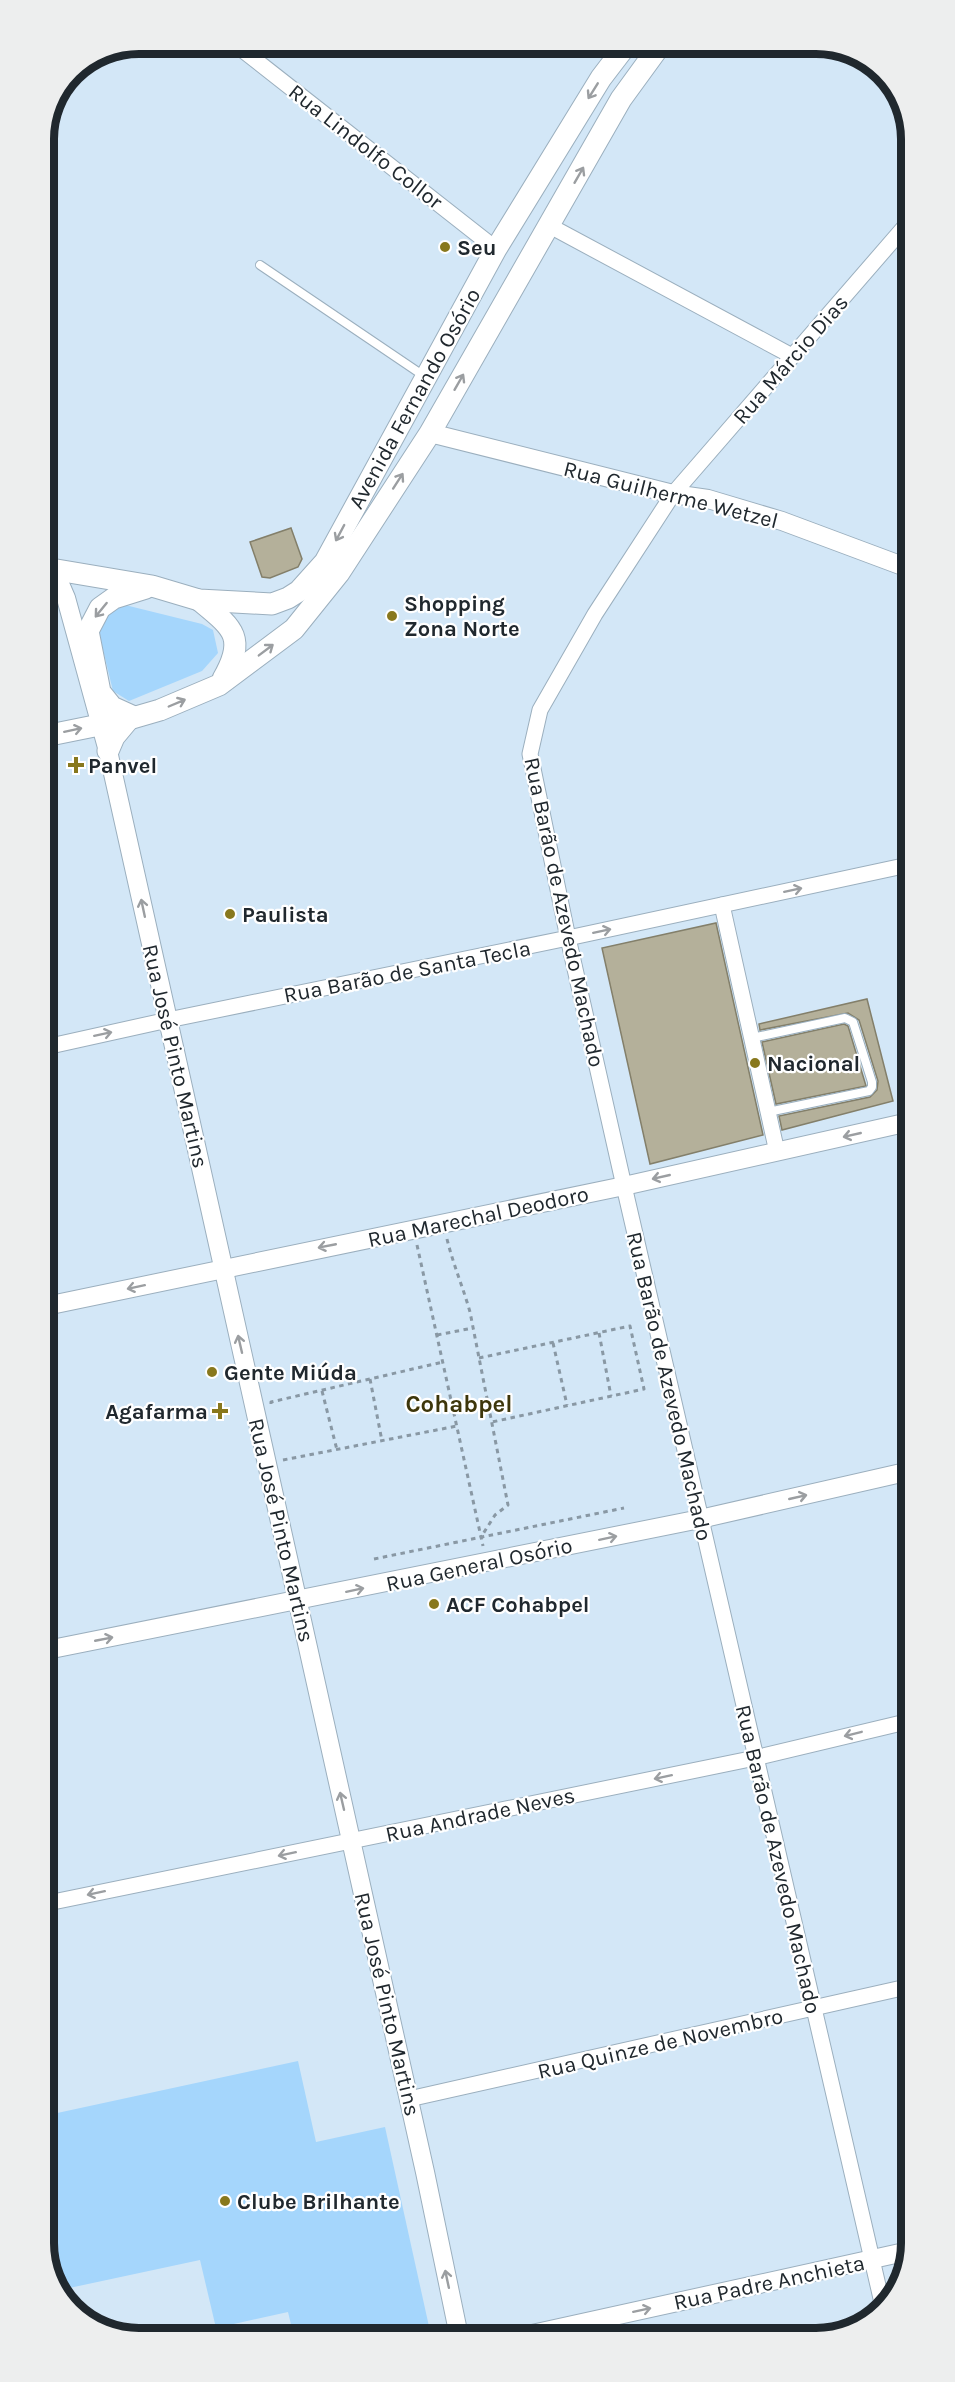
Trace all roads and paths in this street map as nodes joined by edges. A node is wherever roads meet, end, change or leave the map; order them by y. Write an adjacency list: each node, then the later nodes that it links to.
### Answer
1 (248, 54): 6 (street, Rua Lindolfo Collor)
2 (619, 54): 6 (main road, Avenida Fernando Osório, one-way to 6)
3 (654, 54): 4 (main road, Avenida Fernando Osório, one-way to 3)
4 (550, 226): 8 (street); 10 (main road, Avenida Fernando Osório, one-way to 4)
5 (901, 231): 8 (street, Rua Márcio Dias)
6 (496, 249): 9 (main road, Avenida Fernando Osório)
7 (260, 265): 9 (lane)
8 (792, 356): 11 (street, Rua Márcio Dias)
9 (425, 377): 16 (main road, Avenida Fernando Osório, one-way to 16)
10 (430, 433): 11 (street, Rua Guilherme Wetzel); 17 (main road, Avenida Fernando Osório, one-way to 10)
11 (673, 494): 12 (street, Rua Guilherme Wetzel); 24 (street, Rua Barão de Azevedo Machado)
12 (901, 561)
13 (54, 570): 15 (main road, Avenida Fernando Osório)
14 (54, 576): 19 (street, Rua José Pinto Martins)
15 (153, 586): 16 (main road, Avenida Fernando Osório); 18 (main road, one-way to 18)
16 (199, 600): 17 (main road)
17 (219, 685): 18 (main road, one-way to 17)
18 (132, 718): 19 (main road); 21 (main road)
19 (101, 724): 20 (main road, one-way to 19); 21 (street, Rua José Pinto Martins)
20 (54, 734)
21 (108, 752): 25 (street, Rua José Pinto Martins, one-way to 21)
22 (901, 867): 23 (street, Rua Barão de Santa Tecla, one-way to 22)
23 (722, 905): 24 (street, Rua Barão de Santa Tecla, one-way to 23); 26 (street)
24 (568, 938): 25 (street, Rua Barão de Santa Tecla); 31 (street, Rua Barão de Azevedo Machado)
25 (168, 1020): 27 (street, Rua Barão de Santa Tecla, one-way to 25); 34 (street, Rua José Pinto Martins)
26 (752, 1038): 28 (street); 28 (lane)
27 (54, 1045)
28 (768, 1112): 30 (street)
29 (901, 1124): 30 (street, Rua Marechal Deodoro, one-way to 30)
30 (777, 1152): 31 (street, Rua Marechal Deodoro, one-way to 31)
31 (624, 1186): 34 (street, Rua Marechal Deodoro, one-way to 34); 54 (street, Rua Barão de Azevedo Machado)
32 (447, 1239): 36 (path)
33 (417, 1246): 38 (path)
34 (223, 1268): 35 (street, Rua Marechal Deodoro, one-way to 35); 57 (street, Rua José Pinto Martins, one-way to 34)
35 (54, 1304)
36 (473, 1328): 38 (path); 40 (path)
37 (599, 1333): 39 (path); 44 (path); 44 (path)
38 (437, 1335): 41 (path)
39 (553, 1343): 40 (path); 46 (path)
40 (479, 1358): 47 (path)
41 (443, 1362): 42 (path); 48 (path)
42 (370, 1379): 43 (path); 49 (path)
43 (322, 1390): 45 (path); 50 (path)
44 (611, 1396): 46 (path)
45 (271, 1402)
46 (567, 1406): 47 (path)
47 (492, 1422): 55 (path)
48 (457, 1426): 49 (path); 55 (path)
49 (382, 1441): 50 (path)
50 (337, 1450): 51 (path)
51 (283, 1461)
52 (901, 1473): 54 (street, Rua General Osório, one-way to 52)
53 (624, 1508): 55 (path)
54 (700, 1519): 57 (street, Rua General Osório, one-way to 54); 60 (street, Rua Barão de Azevedo Machado)
55 (481, 1537): 56 (path)
56 (374, 1559)
57 (297, 1601): 58 (street, Rua General Osório, one-way to 57); 61 (street, Rua José Pinto Martins, one-way to 57)
58 (54, 1649)
59 (901, 1723): 60 (street, Rua Andrade Neves, one-way to 60)
60 (755, 1758): 61 (street, Rua Andrade Neves, one-way to 61); 64 (street, Rua Barão de Azevedo Machado)
61 (351, 1840): 62 (street, Rua Andrade Neves, one-way to 62); 65 (street, Rua José Pinto Martins)
62 (54, 1902)
63 (901, 1988): 64 (street, Rua Quinze de Novembro)
64 (814, 2009): 65 (street, Rua Quinze de Novembro); 67 (street, Rua Barão de Azevedo Machado)
65 (409, 2099): 69 (street, Rua José Pinto Martins, one-way to 65)
66 (900, 2253): 67 (street, Rua Padre Anchieta)
67 (872, 2259): 68 (street, Rua Barão de Azevedo Machado); 70 (street, Rua Padre Anchieta, one-way to 67)
68 (881, 2298)
69 (457, 2328)
70 (559, 2328)

